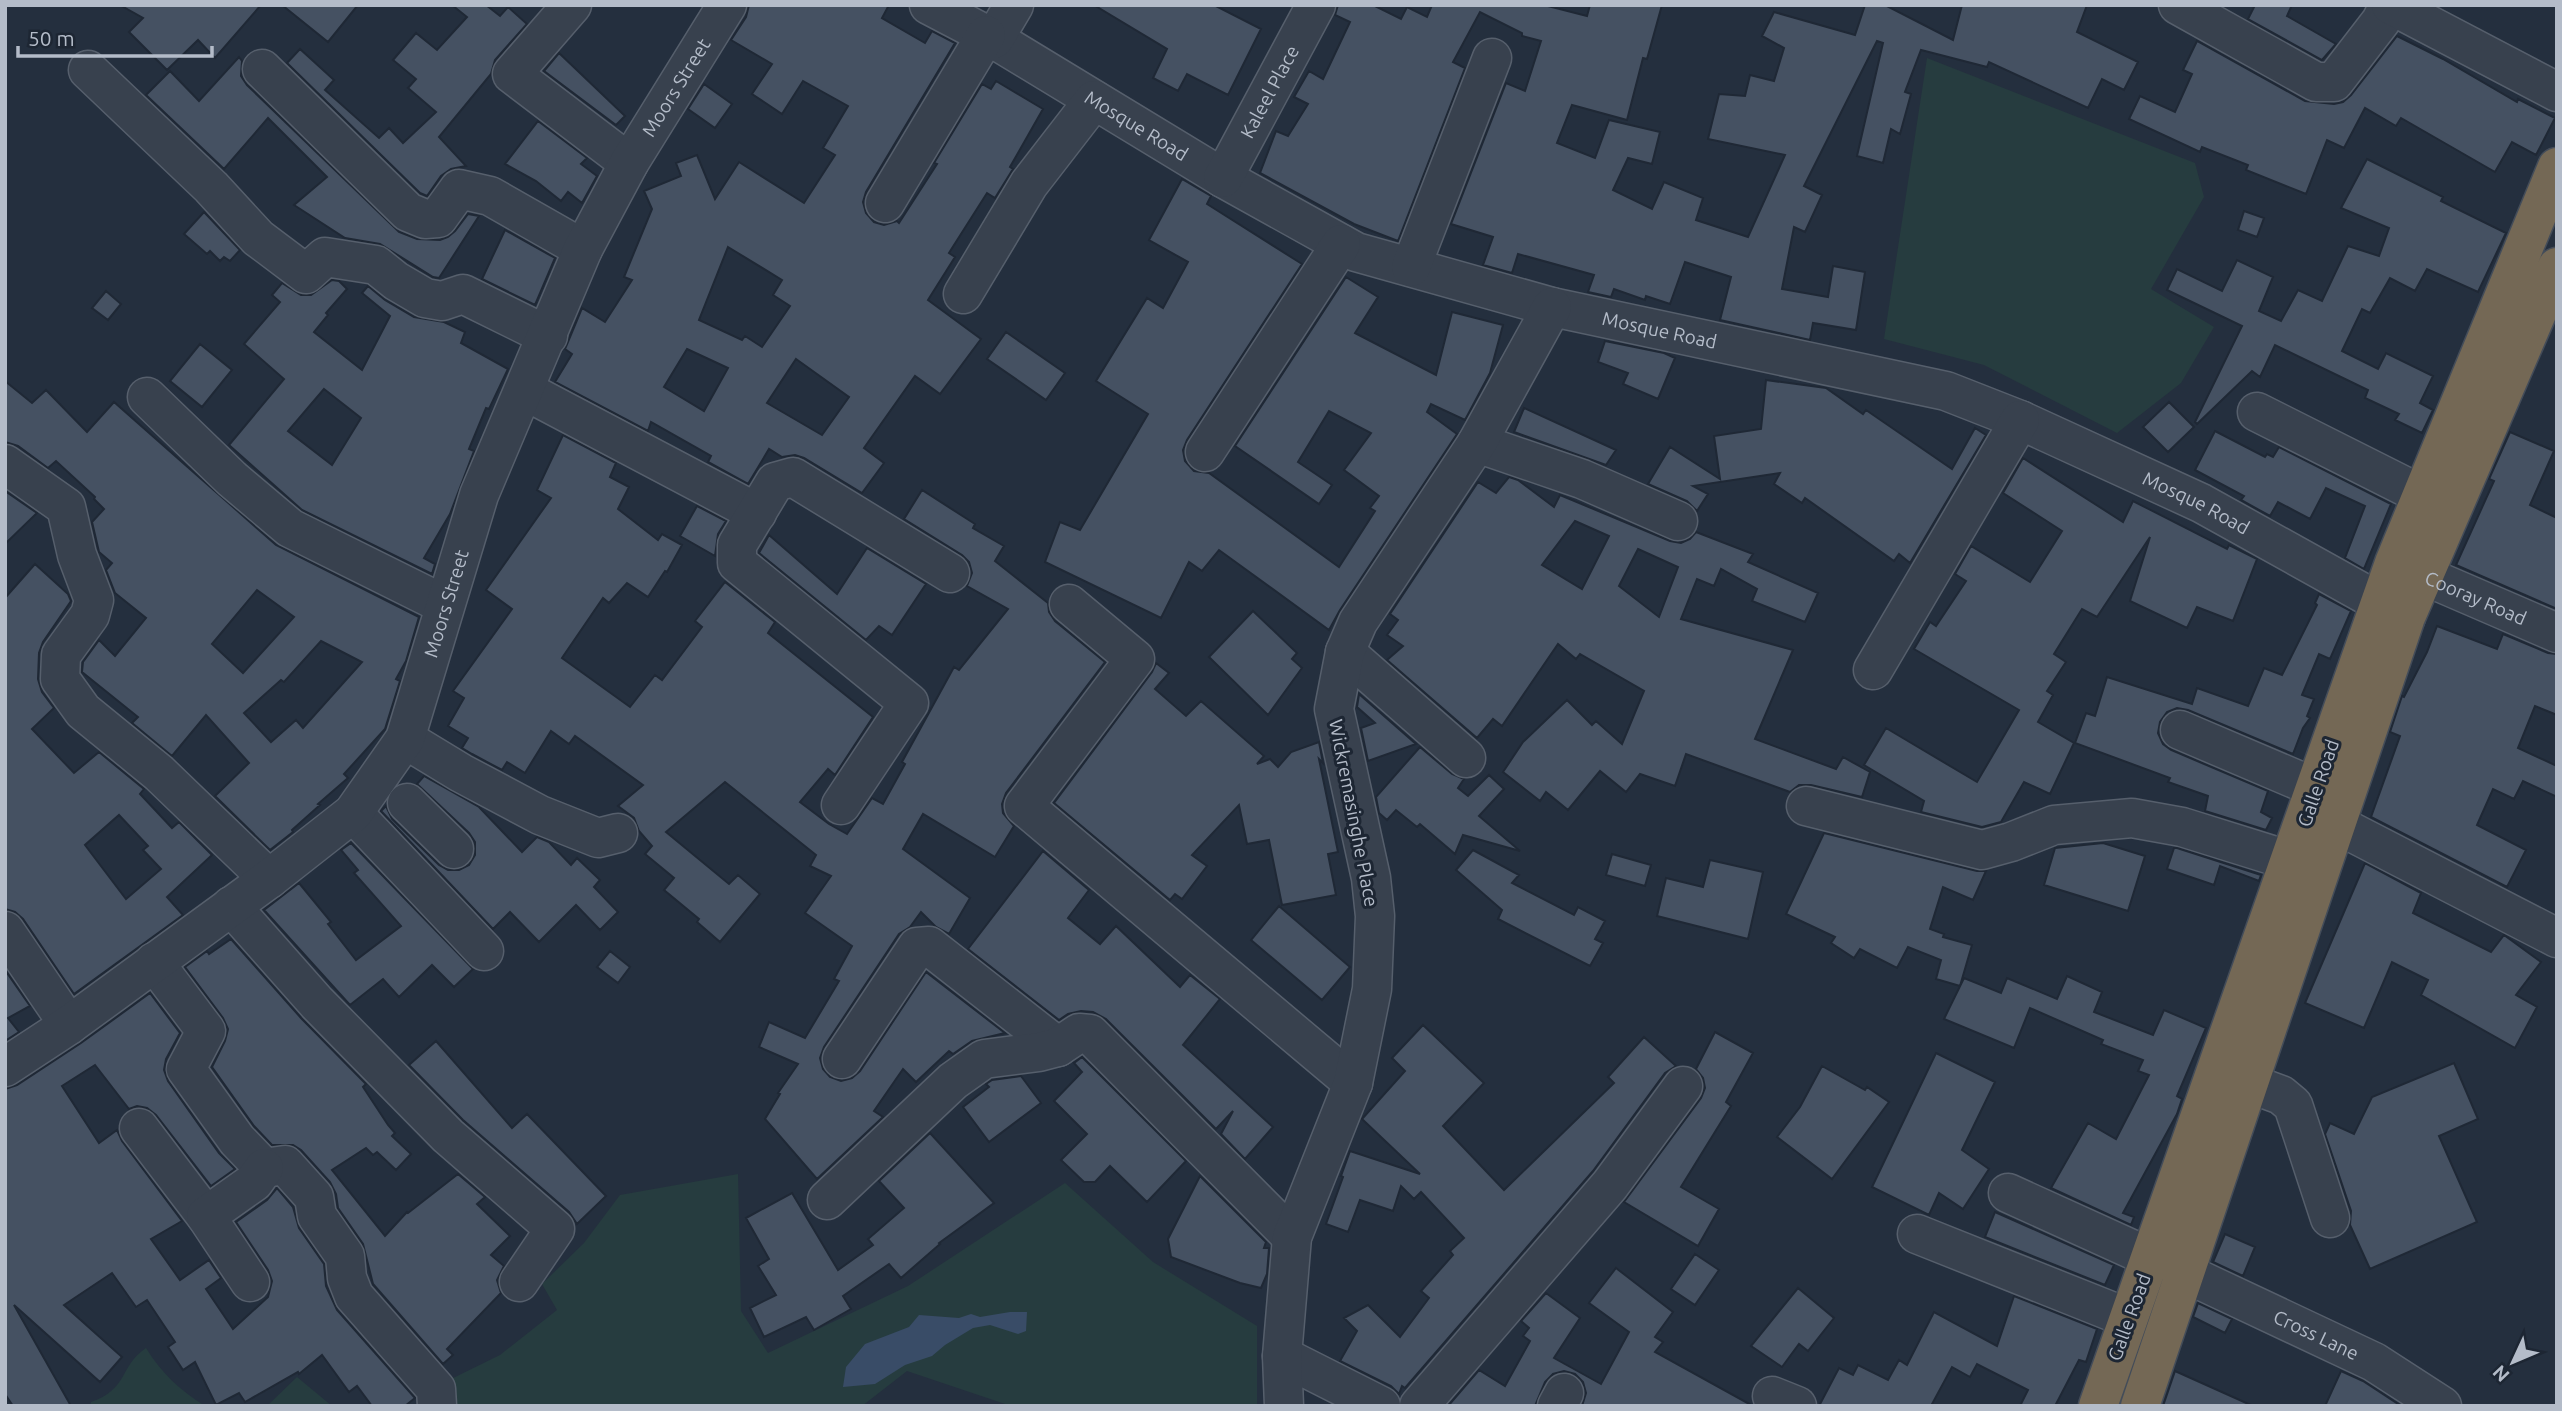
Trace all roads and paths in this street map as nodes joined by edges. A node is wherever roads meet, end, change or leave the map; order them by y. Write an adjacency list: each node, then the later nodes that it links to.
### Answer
1 (572, 5): 14 (street)
2 (727, 5): 14 (street, Moors Street)
3 (929, 5): 8 (street, Mosque Road)
4 (1014, 5): 8 (street)
5 (1316, 5): 16 (street, Kaleel Place)
6 (2178, 5): 7 (street)
7 (2390, 5): 12 (street)
8 (990, 37): 13 (street, Mosque Road); 17 (street)
9 (1492, 58): 20 (street)
10 (262, 69): 19 (street)
11 (88, 70): 24 (street)
12 (2557, 92)
13 (1094, 100): 16 (street, Mosque Road); 22 (street)
14 (629, 163): 19 (street, Moors Street)
15 (2557, 167): 32 (highway, Galle Road)
16 (1223, 178): 18 (street, Mosque Road)
17 (885, 204)
18 (1341, 244): 20 (street, Mosque Road); 30 (street)
19 (583, 249): 24 (street, Moors Street)
20 (1411, 267): 23 (street, Mosque Road)
21 (2557, 267): 35 (highway, Galle Road)
22 (962, 293)
23 (1552, 307): 28 (street, Mosque Road); 29 (street, Wickremasinghe Place)
24 (548, 335): 25 (street, Moors Street)
25 (524, 390): 33 (street); 38 (street, Moors Street)
26 (147, 397): 38 (street)
27 (2257, 412): 32 (street)
28 (2021, 421): 39 (street, Mosque Road); 42 (street)
29 (1477, 443): 34 (street); 41 (street, Wickremasinghe Place)
30 (1205, 452)
31 (5, 464): 55 (street)
32 (2422, 495): 35 (highway, Galle Road)
33 (757, 513): 36 (street); 48 (street)
34 (1678, 522)
35 (2408, 570): 39 (highway, Galle Road); 40 (street, Cooray Road)
36 (950, 573)
37 (1069, 604): 66 (street)
38 (445, 605): 44 (street, Moors Street)
39 (2393, 610): 46 (highway, Galle Road); 51 (highway, Galle Road)
40 (2557, 634)
41 (1345, 652): 45 (street); 66 (street, Wickremasinghe Place)
42 (1873, 670)
43 (2180, 730): 46 (street)
44 (405, 739): 50 (street, Moors Street); 52 (street)
45 (1466, 758)
46 (2316, 788): 54 (highway, Galle Road)
47 (407, 803): 53 (street)
48 (841, 805)
49 (1806, 806): 54 (street)
50 (353, 813): 55 (street, Moors Street); 59 (street)
51 (2336, 824): 58 (street); 65 (highway, Galle Road)
52 (618, 833)
53 (454, 849)
54 (2291, 861): 65 (highway, Galle Road)
55 (269, 879): 56 (street, Moors Street)
56 (231, 906): 60 (street, Moors Street); 78 (street)
57 (5, 931): 61 (street)
58 (2557, 938)
59 (484, 951)
60 (154, 962): 61 (street, Moors Street); 69 (street)
61 (69, 1026): 64 (street, Moors Street)
62 (1058, 1047): 63 (street); 71 (street); 75 (street)
63 (842, 1059)
64 (5, 1067)
65 (2233, 1077): 73 (street); 76 (highway, Galle Road)
66 (1353, 1083): 75 (street, Wickremasinghe Place)
67 (1684, 1086): 84 (street)
68 (139, 1128): 72 (street)
69 (264, 1168): 72 (street); 81 (street)
70 (2008, 1193): 76 (street, Cross Lane)
71 (827, 1200)
72 (206, 1216): 77 (street)
73 (2330, 1218)
74 (1917, 1234): 79 (street)
75 (1292, 1237): 80 (street, Wickremasinghe Place)
76 (2168, 1266): 79 (highway, Galle Road); 86 (highway, Galle Road); 87 (street, Cross Lane)
77 (250, 1282)
78 (519, 1282)
79 (2128, 1318): 85 (highway, Galle Road)
80 (1282, 1356): 82 (street, Wickremasinghe Place); 83 (street)
81 (437, 1406)
82 (1284, 1406)
83 (1381, 1406)
84 (1419, 1406)
85 (2098, 1406)
86 (2140, 1406)
87 (2442, 1406)

